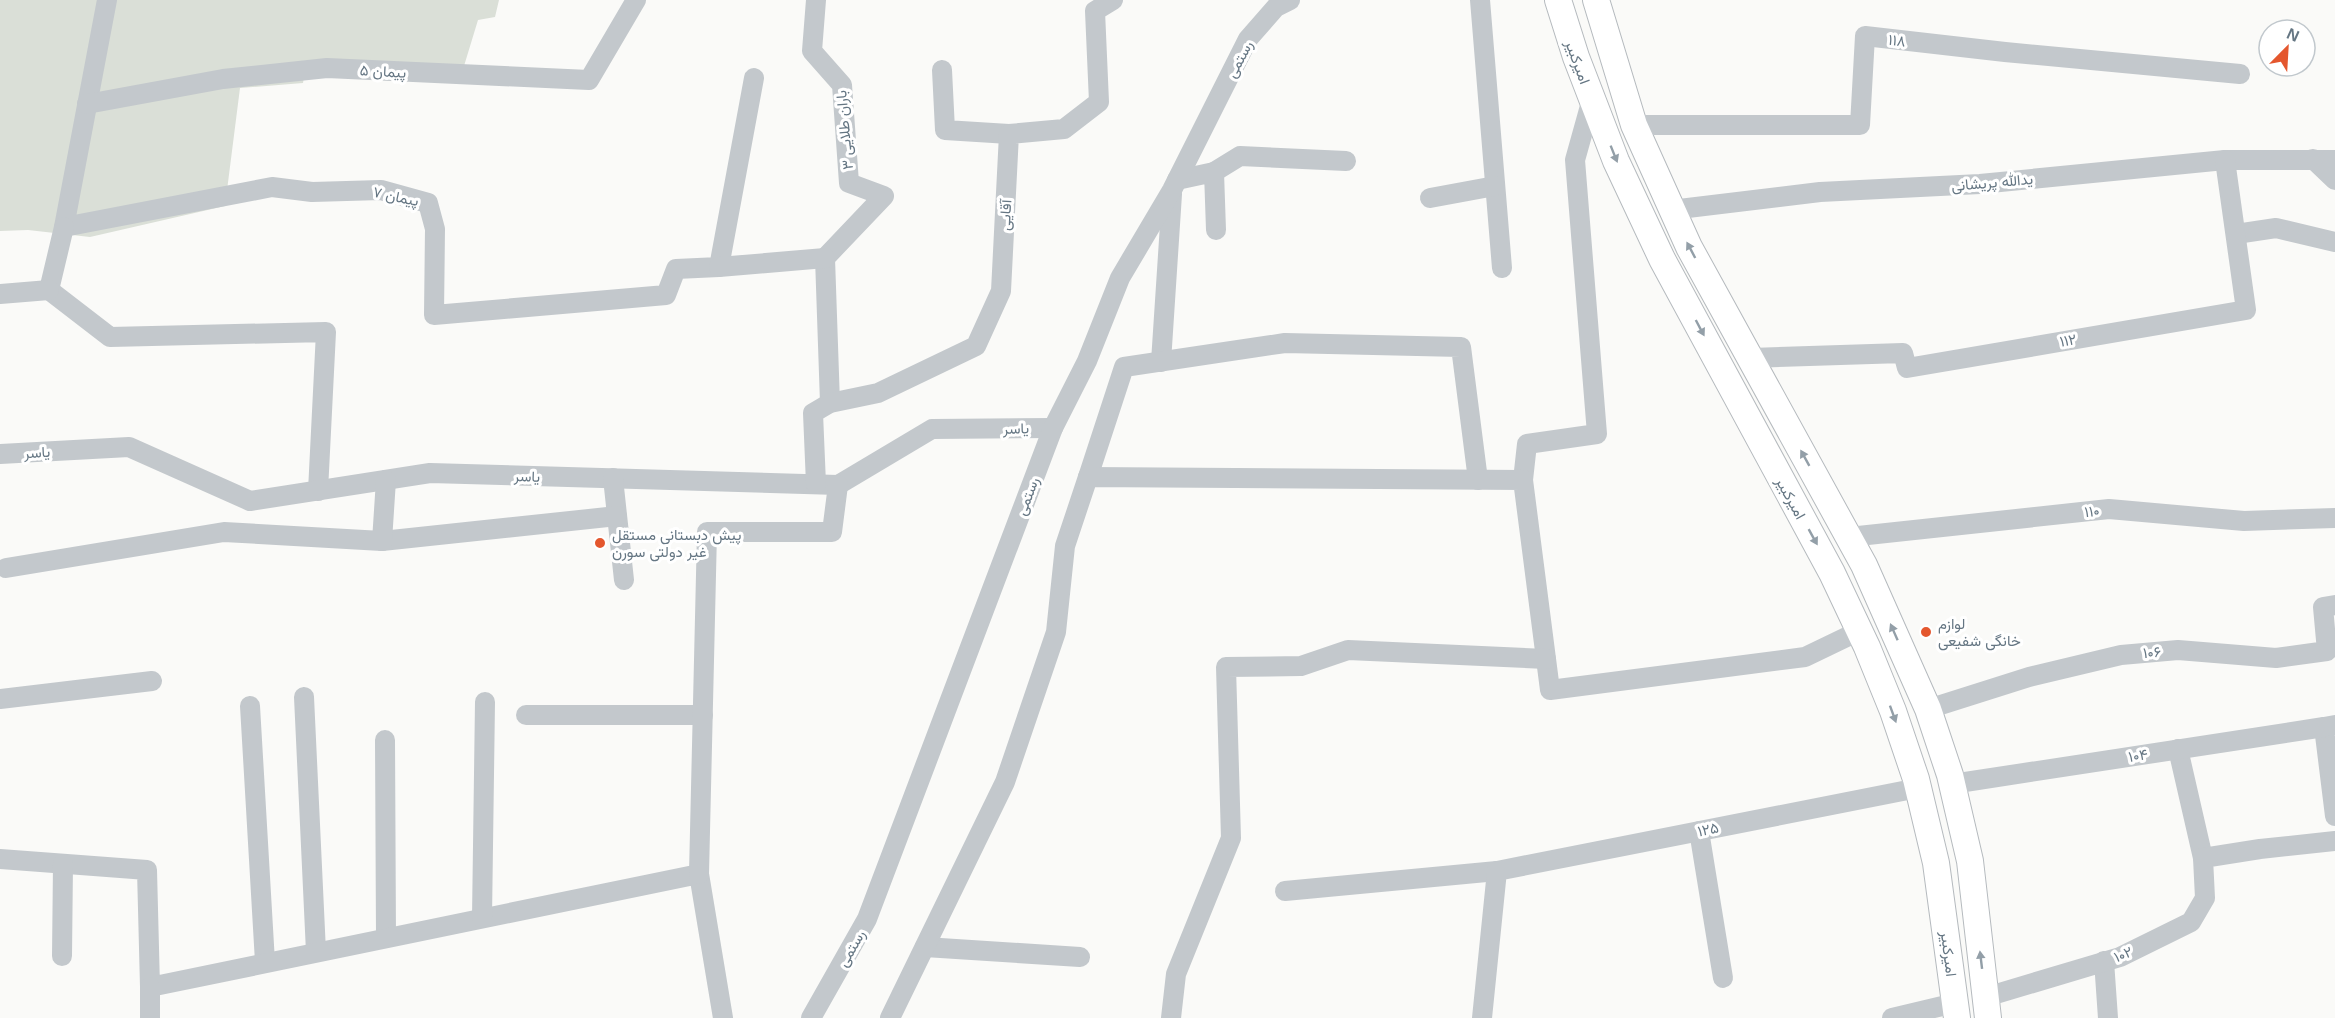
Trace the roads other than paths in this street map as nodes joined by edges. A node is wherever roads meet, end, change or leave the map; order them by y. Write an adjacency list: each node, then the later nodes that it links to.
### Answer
1 (107, 0): 13 (street)
2 (636, 0): 13 (street, پیمان ۵)
3 (816, 0): 30 (street, باران طلایی ۳)
4 (1113, 0): 15 (street)
5 (1290, 0): 22 (street, رستمی)
6 (1480, 0): 23 (street)
7 (1558, 0): 12 (main road, امیرکبیر)
8 (1596, 0): 14 (main road, امیرکبیر)
9 (942, 70): 15 (street)
10 (2240, 74): 14 (street, ۱۱۸)
11 (754, 78): 31 (street)
12 (1592, 99): 38 (main road, امیرکبیر, one-way to 38); 46 (street)
13 (87, 104): 26 (street)
14 (1634, 125): 25 (main road, امیرکبیر)
15 (1008, 134): 39 (street, آقایی)
16 (2313, 159): 18 (street, یدالله پریشانی); 19 (street, یدالله پریشانی); 21 (street)
17 (1346, 160): 20 (street)
18 (2225, 160): 25 (street, یدالله پریشانی); 28 (street, ۱۱۲)
19 (2335, 160)
20 (1214, 172): 22 (street); 27 (street)
21 (2335, 180)
22 (1174, 185): 36 (street); 40 (street, رستمی)
23 (1496, 186): 24 (street); 32 (street)
24 (1430, 198)
25 (1671, 210): 35 (main road, امیرکبیر, one-way to 25)
26 (64, 227): 31 (street, پیمان ۷); 33 (street)
27 (1216, 230)
28 (2236, 234): 29 (street); 35 (street, ۱۱۲)
29 (2335, 242)
30 (825, 258): 31 (street); 39 (street)
31 (719, 267)
32 (1502, 268)
33 (49, 290): 34 (street); 49 (street)
34 (0, 294)
35 (1751, 358): 37 (main road, امیرکبیر)
36 (1161, 362): 42 (street); 45 (street)
37 (1765, 384): 38 (main road); 52 (main road, امیرکبیر, one-way to 37)
38 (1738, 400): 57 (main road, امیرکبیر, one-way to 57)
39 (830, 403): 47 (street)
40 (1053, 428): 48 (street, یاسر); 95 (street, رستمی)
41 (0, 454): 49 (street, یاسر)
42 (1088, 477): 45 (street); 83 (street)
43 (613, 478): 44 (street, یاسر); 47 (street, یاسر); 50 (street)
44 (386, 480): 49 (street, یاسر); 53 (street)
45 (1478, 480): 46 (street)
46 (1523, 480): 58 (street)
47 (816, 484): 48 (street, یاسر)
48 (838, 485): 66 (street)
49 (318, 491)
50 (617, 516): 53 (street); 55 (street)
51 (2335, 518): 52 (street, ۱۱۰)
52 (1849, 537): 64 (main road, امیرکبیر, one-way to 52)
53 (382, 541): 54 (street)
54 (6, 568)
55 (624, 580)
56 (2335, 605): 64 (street, ۱۰۶)
57 (1859, 631): 58 (street); 71 (main road, امیرکبیر, one-way to 71)
58 (1546, 659): 97 (street)
59 (152, 681): 61 (street)
60 (304, 697): 84 (street)
61 (0, 699)
62 (485, 702): 81 (street)
63 (249, 706): 88 (street)
64 (1928, 709): 70 (main road, امیرکبیر)
65 (526, 715): 66 (street)
66 (703, 715): 79 (street)
67 (2330, 726): 69 (street, ۱۰۴); 72 (street, ۱۰۴)
68 (385, 740): 82 (street)
69 (2178, 749): 70 (street, ۱۰۴); 75 (street, ۱۰۲)
70 (1952, 784): 91 (main road, امیرکبیر, one-way to 70)
71 (1918, 788): 73 (street, ۱۲۵); 92 (main road, امیرکبیر)
72 (2335, 816)
73 (1699, 831): 78 (street, ۱۲۵); 89 (street)
74 (2335, 841): 75 (street)
75 (2203, 858): 87 (street, ۱۰۲)
76 (0, 859): 77 (street)
77 (63, 864): 85 (street); 90 (street)
78 (1497, 871): 80 (street, ۱۲۵); 98 (street)
79 (699, 874): 81 (street); 94 (street)
80 (1285, 891)
81 (482, 918): 82 (street)
82 (386, 937): 84 (street)
83 (925, 947): 86 (street); 96 (street)
84 (316, 952): 88 (street)
85 (62, 956)
86 (1080, 957)
87 (2104, 961): 91 (street, ۱۰۲); 100 (street)
88 (265, 962): 90 (street)
89 (1723, 978)
90 (150, 987): 93 (street)
91 (1987, 1007)
92 (1956, 1011): 99 (street)
93 (150, 1018)
94 (723, 1018)
95 (811, 1018)
96 (890, 1018)
97 (1171, 1018)
98 (1482, 1018)
99 (1892, 1018)
100 (2108, 1018)

